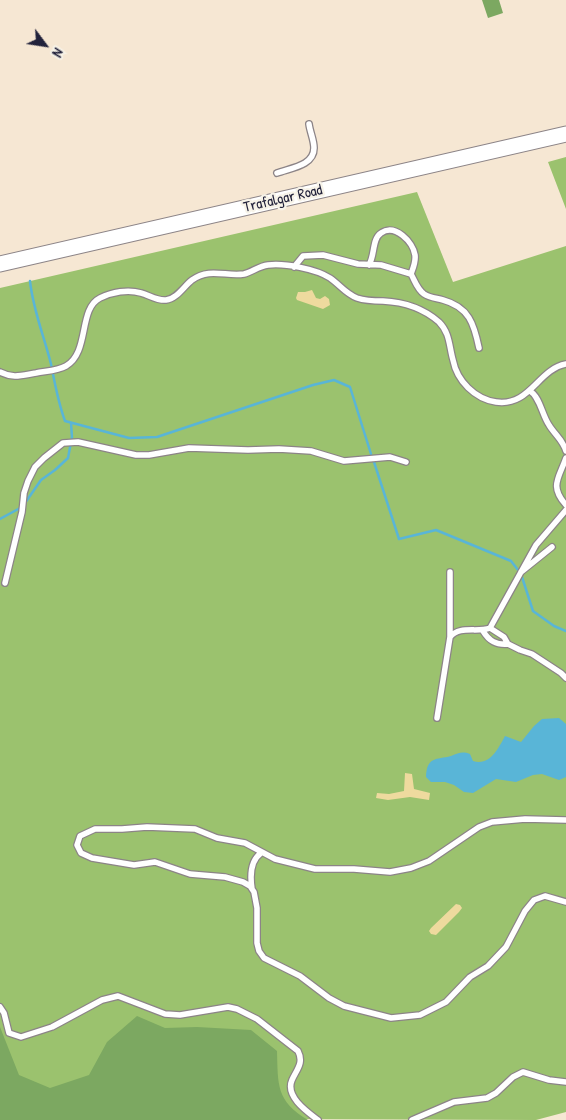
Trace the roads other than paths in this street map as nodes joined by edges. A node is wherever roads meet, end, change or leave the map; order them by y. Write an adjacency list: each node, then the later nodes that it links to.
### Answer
1 (309, 124): 3 (lane)
2 (566, 134): 4 (main road, Trafalgar Road)
3 (277, 173)
4 (0, 264)
5 (369, 265): 6 (lane); 7 (lane); 7 (lane)
6 (294, 267): 10 (lane); 11 (lane)
7 (411, 274): 8 (lane)
8 (479, 348)
9 (566, 364): 11 (lane)
10 (0, 372)
11 (530, 391): 12 (lane)
12 (566, 451)
13 (566, 458): 15 (lane)
14 (406, 462): 20 (lane)
15 (566, 505)
16 (566, 510): 19 (lane)
17 (552, 547): 19 (lane)
18 (450, 572): 23 (lane)
19 (520, 573): 21 (lane)
20 (5, 583)
21 (490, 628): 22 (lane); 24 (lane)
22 (483, 631): 23 (lane); 24 (lane)
23 (450, 637): 26 (lane)
24 (508, 644): 25 (lane)
25 (566, 678)
26 (437, 718)
27 (566, 820): 28 (lane)
28 (261, 853): 29 (lane); 29 (lane)
29 (252, 889): 30 (lane)
30 (566, 902)
31 (0, 1006): 33 (lane)
32 (566, 1082): 34 (lane)
33 (318, 1120)
34 (412, 1120)

